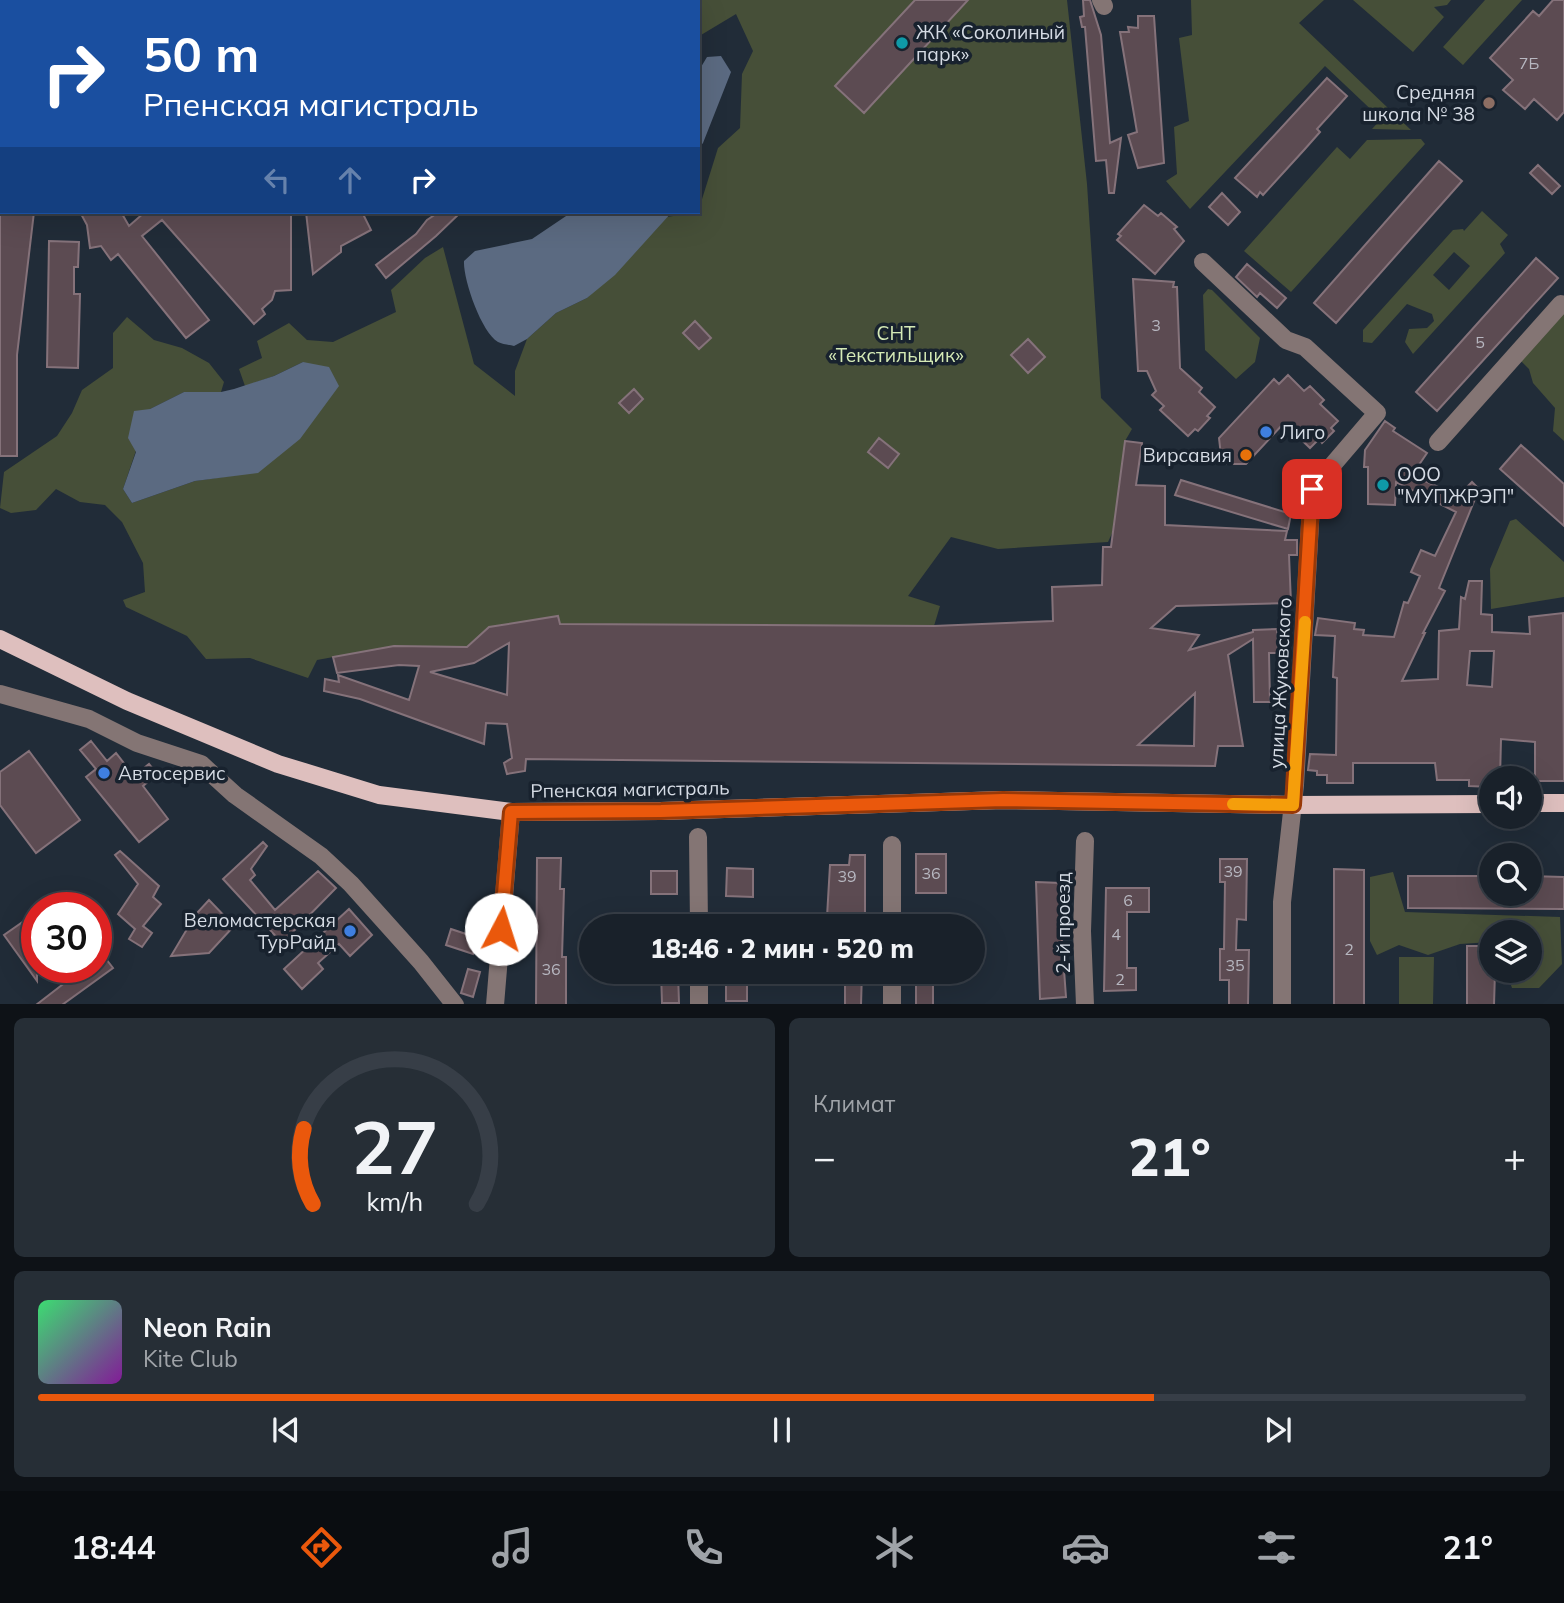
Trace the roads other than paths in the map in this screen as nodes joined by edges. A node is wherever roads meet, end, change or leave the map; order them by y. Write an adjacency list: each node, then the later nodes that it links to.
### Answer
1 (1203, 262): 9 (street, улица Жуковского)
2 (1564, 304): 3 (street)
3 (1438, 442)
4 (0, 639): 10 (main road, Рпенская магистраль)
5 (0, 694): 18 (street)
6 (1542, 803): 7 (main road)
7 (1564, 803)
8 (1479, 804): 9 (main road, Рпенская магистраль)
9 (1293, 805): 10 (main road, Рпенская магистраль); 23 (street, улица Жуковского)
10 (511, 812): 19 (street)
11 (698, 837): 14 (street)
12 (1085, 841): 22 (street, 2-й проезд)
13 (892, 845): 15 (street)
14 (699, 914)
15 (892, 914)
16 (699, 984): 20 (street)
17 (892, 984): 21 (street)
18 (455, 1004)
19 (495, 1004)
20 (699, 1004)
21 (892, 1004)
22 (1085, 1004)
23 (1282, 1004)

